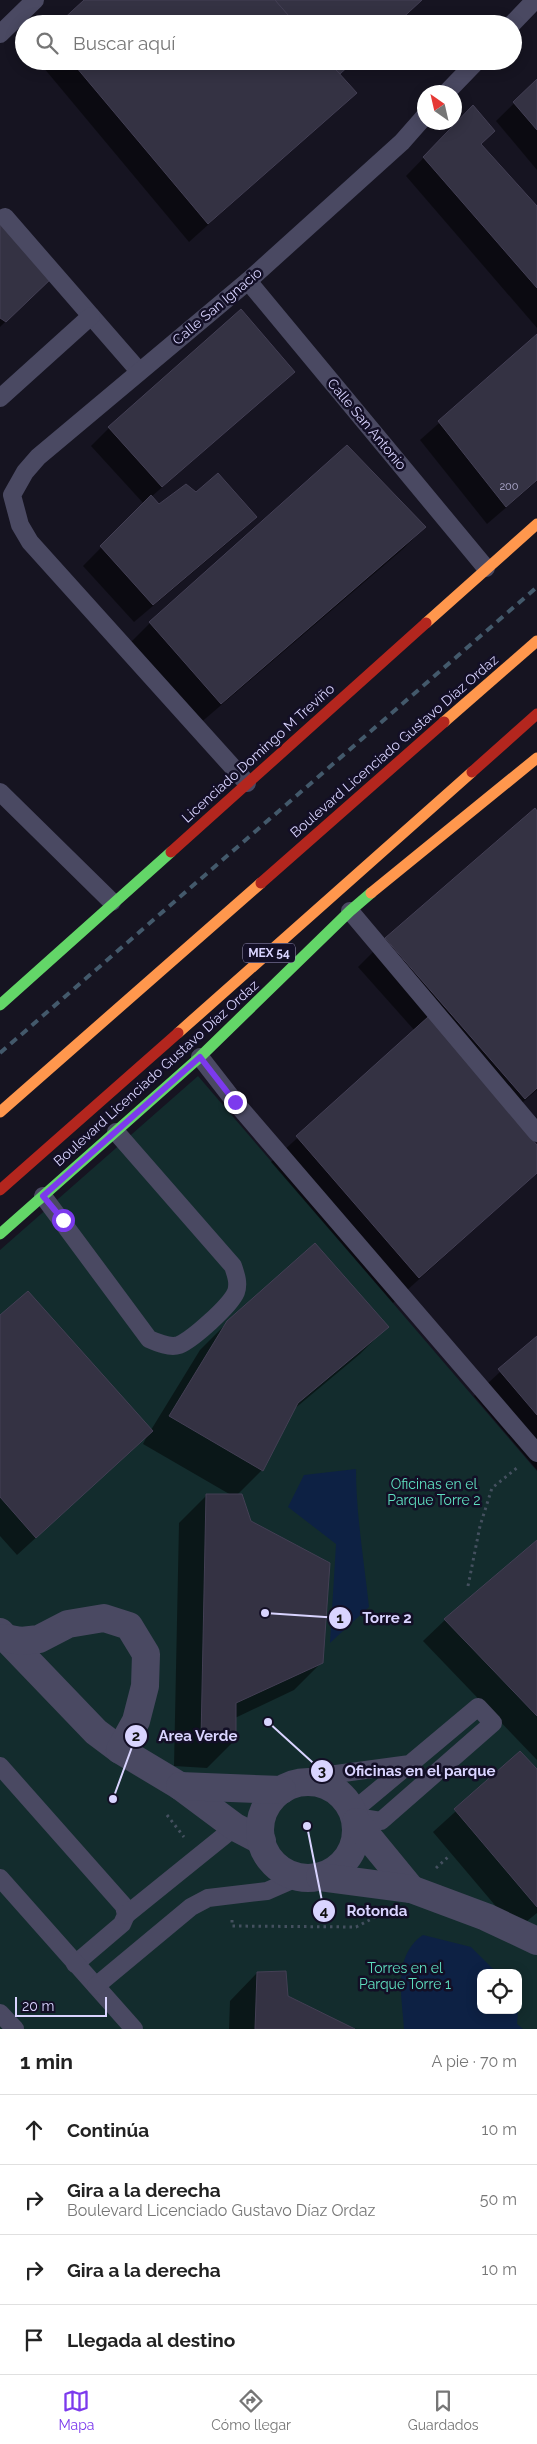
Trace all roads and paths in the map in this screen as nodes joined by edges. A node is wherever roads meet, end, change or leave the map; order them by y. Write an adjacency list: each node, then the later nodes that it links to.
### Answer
1 (35, 0): 3 (lane)
2 (535, 0): 4 (lane)
3 (20, 15)
4 (521, 15)
5 (15, 19): 6 (lane)
6 (0, 34)
7 (469, 70): 8 (lane)
8 (455, 85)
9 (417, 125): 11 (lane, Calle San Ignacio)
10 (5, 217): 12 (lane)
11 (248, 281): 13 (lane, Calle San Ignacio); 16 (lane, Calle San Antonio)
12 (91, 316): 13 (lane); 14 (lane)
13 (139, 371): 20 (lane, Calle San Ignacio)
14 (0, 398)
15 (537, 524): 16 (main road, Licenciado Domingo M Treviño)
16 (486, 568): 20 (main road, Licenciado Domingo M Treviño)
17 (537, 641): 26 (main road, Boulevard Licenciado Gustavo Díaz Ordaz)
18 (537, 714): 29 (main road, Boulevard Licenciado Gustavo Díaz Ordaz / MEX 54)
19 (537, 758): 23 (main road, Boulevard Licenciado Gustavo Díaz Ordaz)
20 (247, 784): 22 (main road, Licenciado Domingo M Treviño)
21 (0, 792): 22 (lane)
22 (112, 902): 24 (main road, Licenciado Domingo M Treviño)
23 (350, 911): 25 (main road, Boulevard Licenciado Gustavo Díaz Ordaz); 28 (lane)
24 (0, 1004)
25 (200, 1057): 27 (main road, Boulevard Licenciado Gustavo Díaz Ordaz); 32 (lane)
26 (0, 1112)
27 (116, 1132): 30 (main road, Boulevard Licenciado Gustavo Díaz Ordaz); 30 (lane)
28 (537, 1133)
29 (0, 1190)
30 (43, 1196): 31 (main road, Boulevard Licenciado Gustavo Díaz Ordaz)
31 (0, 1234)
32 (537, 1452): 33 (path)
33 (468, 1586)
34 (3, 1635): 35 (street); 35 (street)
35 (120, 1750): 39 (street)
36 (410, 1764): 38 (lane); 41 (lane); 41 (lane)
37 (0, 1766): 47 (lane)
38 (315, 1783): 40 (street); 41 (street)
39 (180, 1786): 40 (street); 42 (street)
40 (274, 1798): 42 (street); 43 (street)
41 (355, 1817): 44 (street); 46 (street)
42 (235, 1827): 43 (street); 47 (lane)
43 (262, 1841): 44 (street)
44 (309, 1877): 46 (street); 50 (lane)
45 (0, 1878): 49 (lane)
46 (411, 1889): 48 (street)
47 (126, 1915): 49 (lane)
48 (537, 1941)
49 (75, 1964): 50 (lane)
50 (96, 1986): 53 (lane)
51 (0, 2014): 52 (lane)
52 (15, 2029)
53 (134, 2029)

